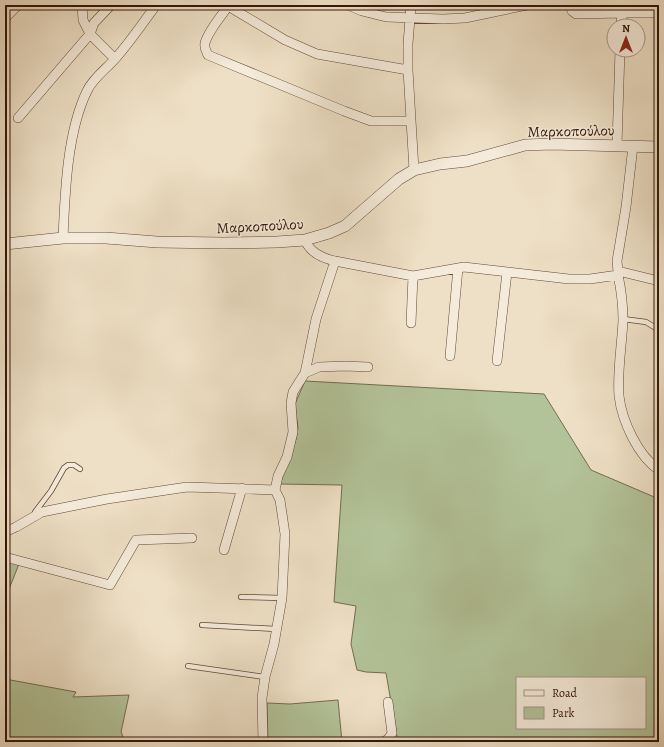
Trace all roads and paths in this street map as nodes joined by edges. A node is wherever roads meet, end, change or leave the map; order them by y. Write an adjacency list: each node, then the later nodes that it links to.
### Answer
1 (18, 5): 12 (street)
2 (82, 5): 15 (street)
3 (110, 5): 15 (street)
4 (156, 5): 17 (street)
5 (348, 5): 13 (street)
6 (411, 5): 13 (street)
7 (527, 5): 13 (street)
8 (570, 5): 10 (street)
9 (229, 6): 18 (street); 20 (street)
10 (622, 13): 11 (street); 14 (street)
11 (659, 13)
12 (5, 18)
13 (410, 18): 18 (street)
14 (622, 18)
15 (90, 34): 17 (street); 19 (street)
16 (620, 58): 21 (street)
17 (115, 59): 25 (street)
18 (408, 70): 20 (street)
19 (18, 118)
20 (410, 121): 24 (street)
21 (617, 145): 22 (street, Μαρκοπούλου); 24 (street, Μαρκοπούλου)
22 (633, 146): 23 (street, Μαρκοπούλου); 31 (street)
23 (659, 147)
24 (414, 170): 26 (street, Μαρκοπούλου)
25 (63, 238): 26 (street, Μαρκοπούλου); 27 (street, Μαρκοπούλου)
26 (306, 240): 28 (street)
27 (5, 244)
28 (335, 261): 32 (street); 40 (street)
29 (458, 268): 30 (street); 32 (street); 37 (street)
30 (507, 272): 31 (street); 38 (street)
31 (618, 273): 33 (street); 34 (street)
32 (413, 276): 35 (street)
33 (659, 282)
34 (623, 319): 36 (lane); 42 (street)
35 (411, 323)
36 (659, 330)
37 (450, 356)
38 (497, 361)
39 (368, 367): 40 (street)
40 (305, 373): 44 (street)
41 (80, 469): 45 (lane)
42 (659, 470)
43 (242, 488): 44 (street); 45 (street); 48 (street)
44 (275, 490): 51 (street)
45 (28, 519): 46 (street)
46 (5, 532)
47 (192, 538): 49 (street)
48 (224, 550)
49 (5, 557)
50 (241, 597): 51 (lane)
51 (282, 598): 53 (street)
52 (202, 625): 53 (lane)
53 (276, 629): 55 (street)
54 (188, 666): 55 (lane)
55 (265, 677): 57 (street)
56 (388, 702): 58 (street)
57 (262, 742)
58 (384, 742)

